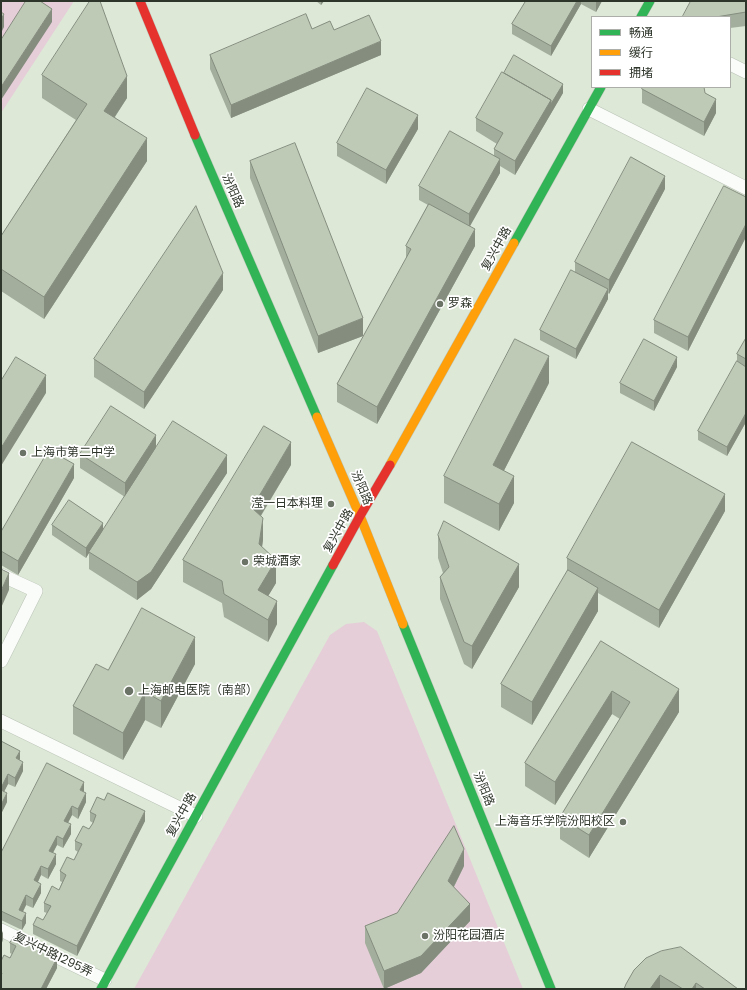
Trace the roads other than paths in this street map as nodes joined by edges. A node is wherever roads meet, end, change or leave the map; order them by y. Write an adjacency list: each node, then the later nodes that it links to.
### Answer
1 (140, 1): 9 (street, 汾阳路)
2 (650, 1): 3 (street)
3 (642, 16)
4 (731, 64): 5 (lane)
5 (746, 72)
6 (600, 88): 7 (street, 复兴中路)
7 (589, 109): 8 (lane); 9 (street, 复兴中路)
8 (746, 188)
9 (360, 516): 13 (street, 复兴中路); 16 (street, 汾阳路)
10 (1, 575): 11 (lane)
11 (1, 661)
12 (1, 721): 13 (lane)
13 (196, 816): 15 (street, 复兴中路)
14 (1, 930): 15 (lane, 复兴中路1295弄)
15 (103, 985)
16 (551, 989)

